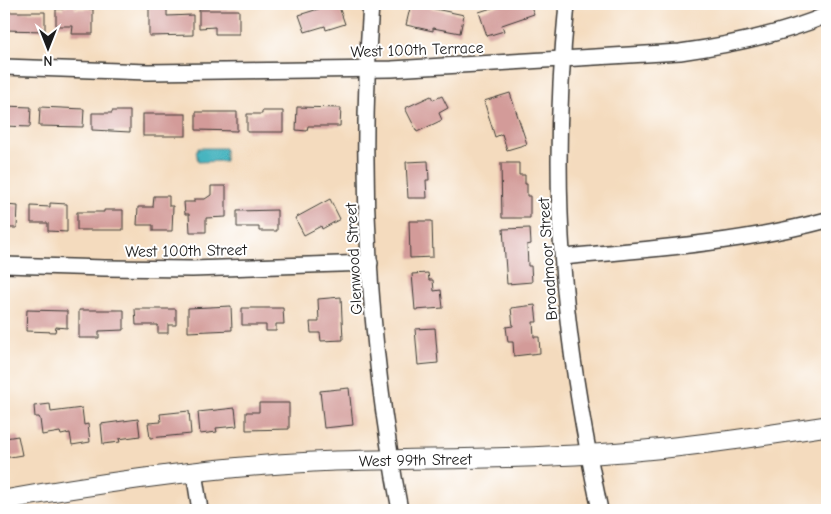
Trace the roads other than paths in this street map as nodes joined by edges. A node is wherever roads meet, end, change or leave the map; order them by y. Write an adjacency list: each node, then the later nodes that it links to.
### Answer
1 (371, 4): 6 (street, Glenwood Street)
2 (567, 4): 4 (street, Broadmoor Street)
3 (827, 15): 4 (street, West 100th Terrace)
4 (562, 59): 6 (street, West 100th Terrace); 8 (street, Broadmoor Street)
5 (4, 67): 6 (street, West 100th Terrace)
6 (367, 69): 9 (street, Glenwood Street)
7 (827, 220): 8 (street)
8 (563, 257): 12 (street, Broadmoor Street)
9 (370, 263): 10 (street, West 100th Street); 13 (street, Glenwood Street)
10 (4, 265)
11 (827, 426): 12 (street, West 99th Street)
12 (588, 454): 13 (street, West 99th Street); 18 (street, Broadmoor Street)
13 (392, 460): 14 (street, West 99th Street); 17 (street, Glenwood Street)
14 (194, 472): 15 (street, West 99th Street); 16 (street)
15 (4, 500)
16 (200, 510)
17 (400, 510)
18 (600, 510)

